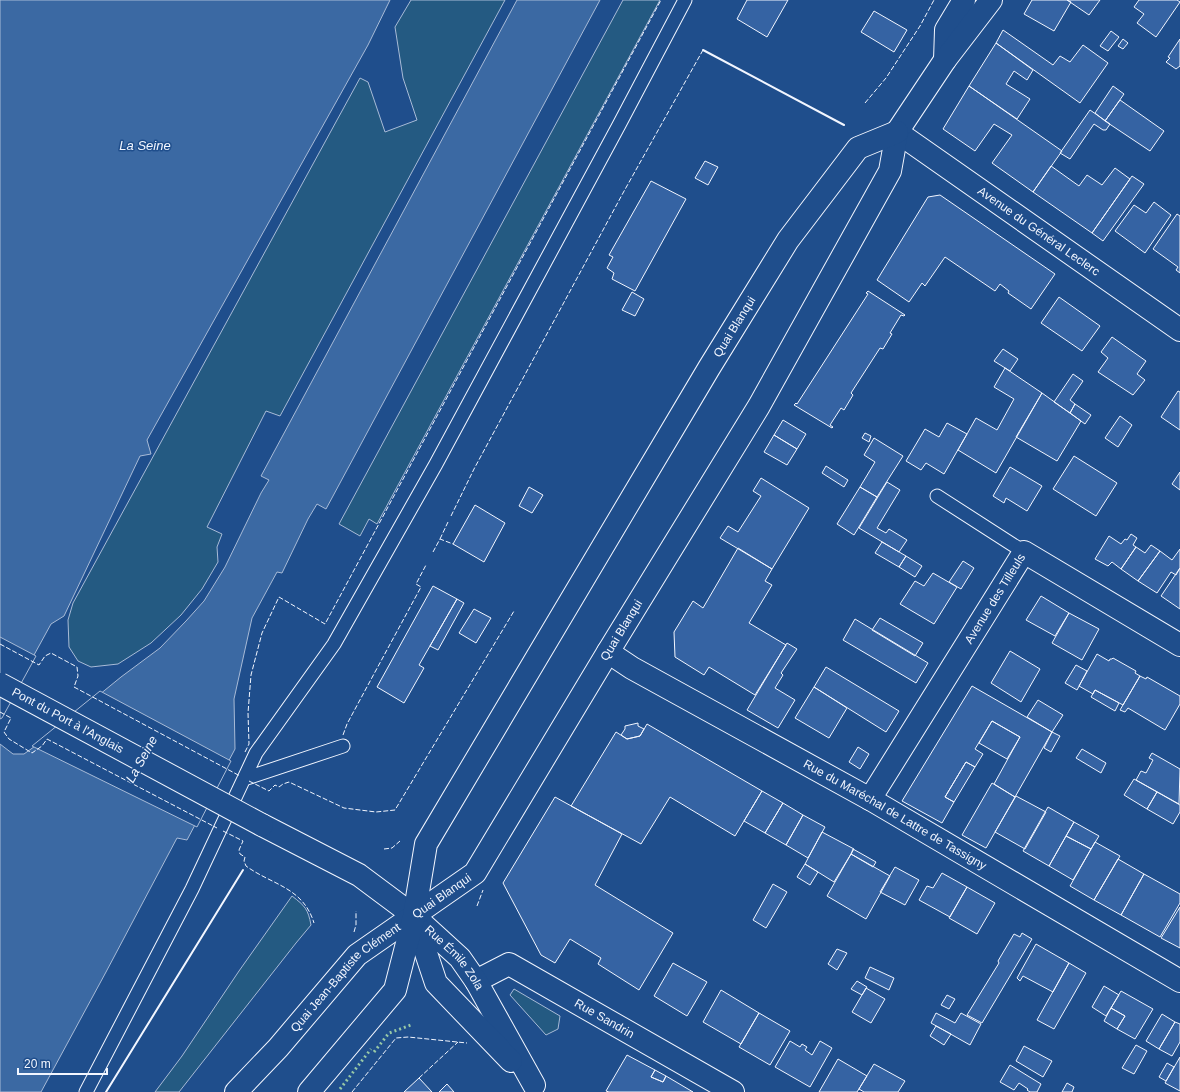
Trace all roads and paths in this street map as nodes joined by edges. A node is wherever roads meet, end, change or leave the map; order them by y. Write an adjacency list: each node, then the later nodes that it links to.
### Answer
1 (685, 0): 13 (lane)
2 (964, 0): 4 (main road)
3 (991, 0): 4 (main road, Quai Blanqui)
4 (945, 60): 5 (main road, Quai Blanqui)
5 (897, 132): 6 (main road, Avenue du Général Leclerc); 10 (main road, Quai Blanqui); 15 (main road, Quai Blanqui)
6 (1180, 330)
7 (937, 496): 8 (lane)
8 (1024, 552): 9 (main road, Avenue des Tilleuls); 14 (main road, Avenue des Tilleuls)
9 (1180, 645)
10 (608, 652): 14 (main road, Rue du Maréchal de Lattre de Tassigny); 15 (main road, Quai Blanqui)
11 (0, 684): 15 (main road, Pont du Port à l'Anglais, bridge)
12 (343, 746): 13 (lane)
13 (244, 779): 19 (lane)
14 (870, 799): 17 (main road, Rue du Maréchal de Lattre de Tassigny)
15 (414, 916): 16 (main road, Rue Émile Zola); 18 (main road, Rue Émile Zola); 20 (main road, Quai Jean-Baptiste Clément); 21 (main road, Quai Jean-Baptiste Clément)
16 (476, 981): 18 (main road, Rue Émile Zola); 22 (main road, Rue Sandrin)
17 (1180, 981)
18 (536, 1088)
19 (86, 1092)
20 (236, 1092)
21 (309, 1092)
22 (733, 1092)

